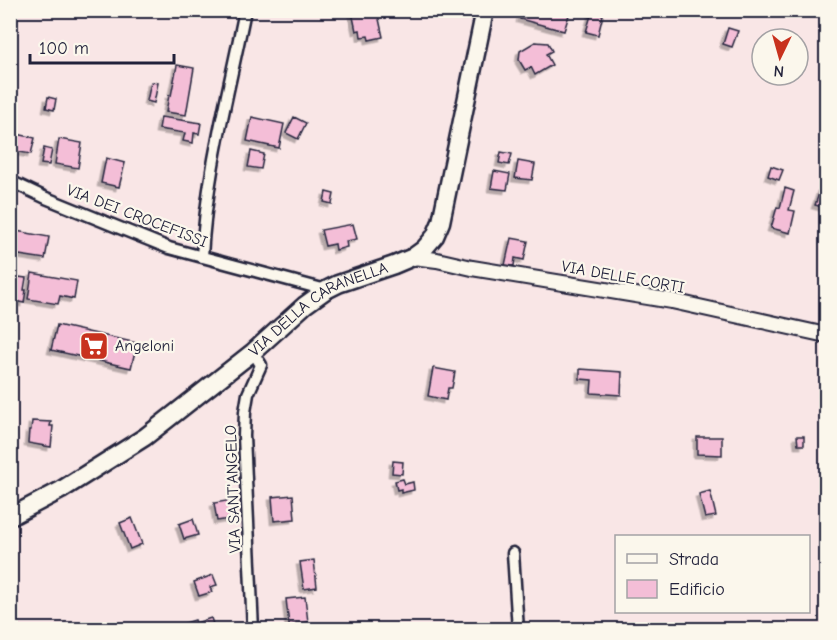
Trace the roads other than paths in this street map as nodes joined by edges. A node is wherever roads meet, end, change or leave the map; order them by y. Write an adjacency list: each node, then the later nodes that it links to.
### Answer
1 (245, 10): 4 (street)
2 (484, 10): 5 (main road, VIA DELLA CARANELLA)
3 (10, 180): 4 (street, VIA DEI CROCEFISSI)
4 (202, 257): 6 (street, VIA DEI CROCEFISSI)
5 (413, 257): 6 (main road, VIA DELLA CARANELLA); 7 (street, VIA DELLE CORTI)
6 (326, 290): 8 (main road, VIA DELLA CARANELLA)
7 (826, 335)
8 (253, 352): 9 (main road, VIA DELLA CARANELLA); 11 (street, VIA SANT'ANGELO)
9 (10, 517)
10 (513, 553): 12 (street)
11 (254, 630)
12 (518, 630)

